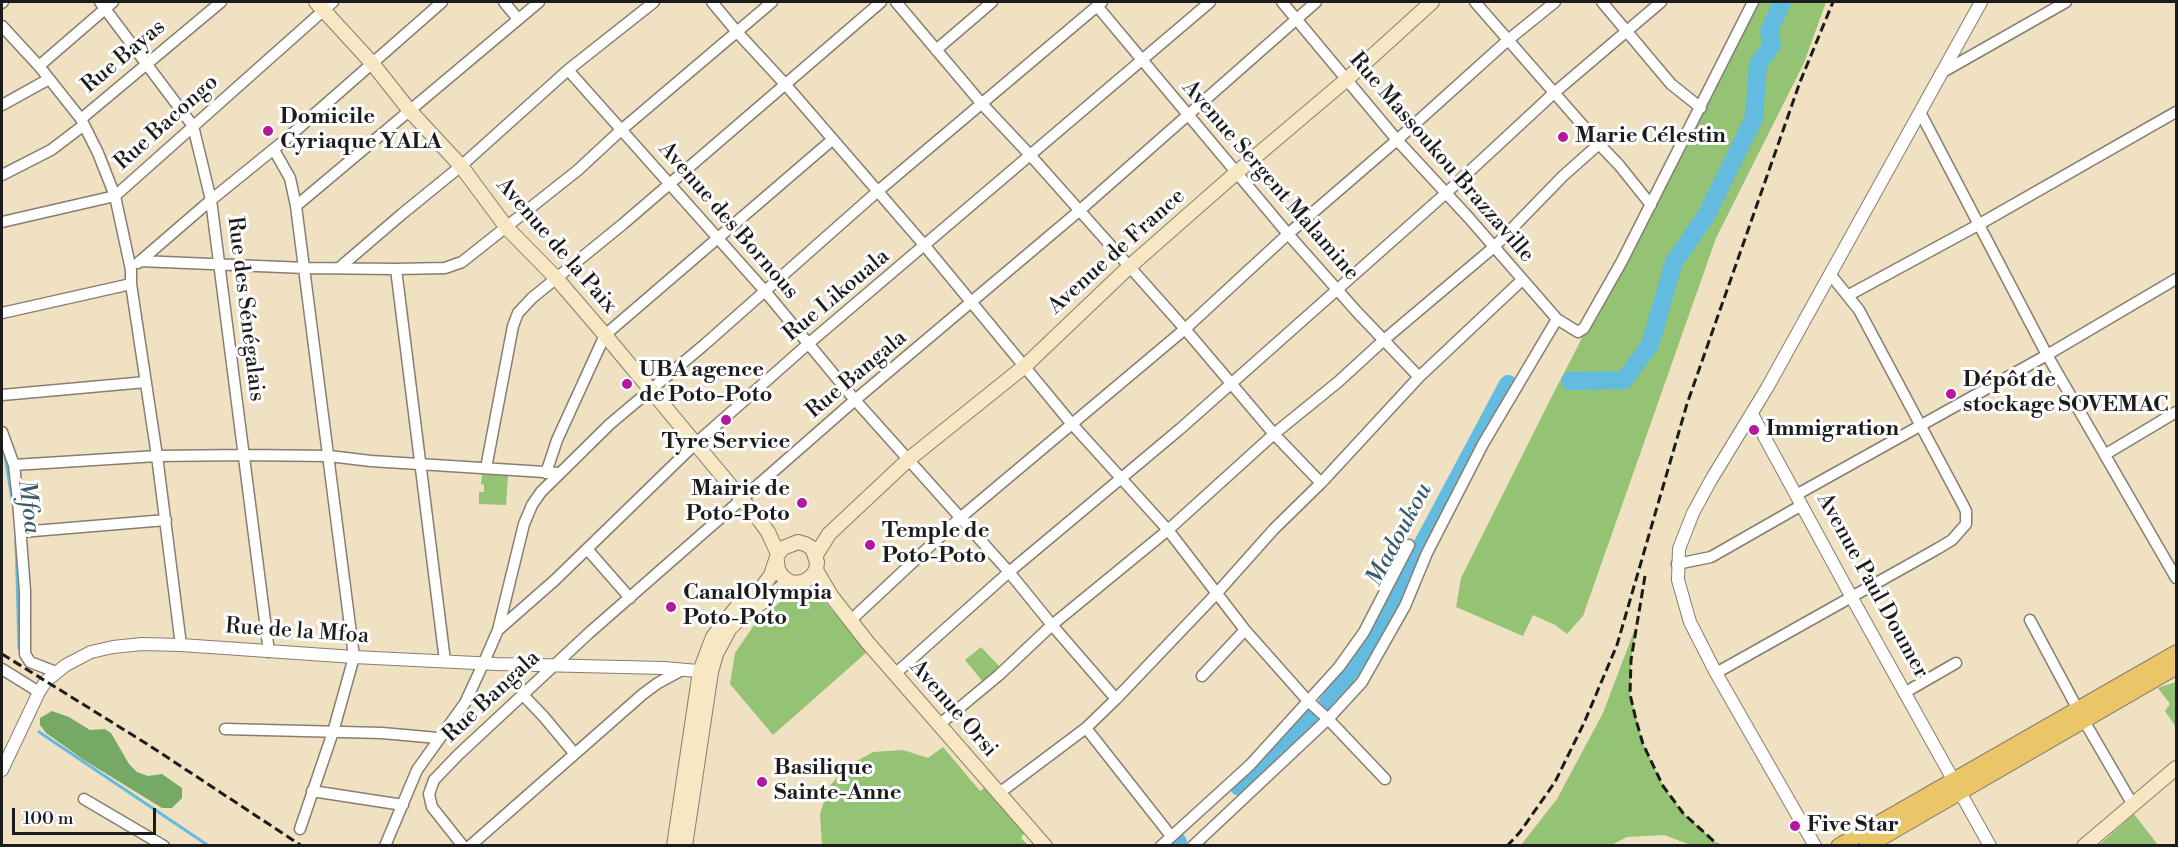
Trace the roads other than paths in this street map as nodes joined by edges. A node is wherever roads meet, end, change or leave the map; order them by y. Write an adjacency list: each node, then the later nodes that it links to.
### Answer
1 (221, 2): 33 (street, Rue Bayas)
2 (442, 2): 34 (street)
3 (504, 2): 25 (street)
4 (539, 2): 25 (street)
5 (654, 2): 36 (street)
6 (712, 2): 28 (street)
7 (772, 2): 28 (street)
8 (881, 2): 40 (street)
9 (896, 2): 31 (street)
10 (992, 2): 31 (street)
11 (1210, 2): 32 (street, Rue Likouala)
12 (1282, 2): 26 (street, Rue Massoukou Brazzaville)
13 (1316, 2): 26 (street, Rue Bangala)
14 (1432, 2): 39 (main road, Avenue de France)
15 (1475, 2): 30 (street)
16 (1555, 2): 30 (street)
17 (1602, 2): 29 (street)
18 (1661, 2): 29 (street)
19 (1753, 2): 44 (street)
20 (1981, 2): 37 (street)
21 (2066, 2): 37 (street)
22 (106, 4): 33 (street, Rue des Sénégalais); 35 (street)
23 (324, 4): 34 (main road, Avenue de la Paix); 50 (street, Rue Bacongo)
24 (1100, 4): 32 (street, Avenue Sergent Malamine); 42 (street)
25 (518, 19): 45 (street)
26 (1296, 19): 39 (street, Rue Massoukou Brazzaville); 48 (street, Rue Bangala)
27 (2, 26): 35 (street)
28 (737, 32): 40 (street); 51 (street)
29 (1626, 32): 41 (street); 44 (street)
30 (1508, 40): 41 (street); 53 (street)
31 (936, 50): 42 (street)
32 (1141, 59): 48 (street, Avenue Sergent Malamine); 56 (street, Rue Likouala)
33 (147, 62): 49 (street, Rue Bayas); 50 (street, Rue des Sénégalais)
34 (372, 63): 45 (main road, Avenue de la Paix); 55 (street)
35 (39, 66): 38 (street)
36 (568, 70): 51 (street, Avenue des Bornous); 57 (street)
37 (1940, 74): 46 (street)
38 (49, 79): 43 (street); 49 (street)
39 (1346, 80): 53 (street, Rue Massoukou Brazzaville); 58 (main road, Avenue de France)
40 (785, 84): 52 (street); 60 (street)
41 (1554, 93): 54 (street); 62 (street)
42 (982, 104): 56 (street); 61 (street)
43 (2, 105)
44 (1701, 108): 65 (street)
45 (410, 111): 57 (main road, Avenue de la Paix); 66 (street)
46 (1920, 112): 69 (street); 82 (street)
47 (2176, 112): 69 (street)
48 (1187, 115): 58 (street, Avenue Sergent Malamine); 67 (street, Rue Bangala)
49 (82, 122): 59 (street, Rue Bayas); 63 (street)
50 (193, 126): 63 (street, Rue Bacongo); 64 (street, Rue des Sénégalais)
51 (620, 131): 60 (street, Avenue des Bornous); 70 (street)
52 (832, 140): 61 (street); 72 (street)
53 (1397, 140): 62 (street, Rue Massoukou Brazzaville); 71 (street)
54 (1599, 144): 65 (street); 74 (street)
55 (274, 150): 64 (street); 66 (street)
56 (1031, 156): 67 (street); 73 (street, Rue Likouala)
57 (461, 166): 70 (main road, Avenue de la Paix); 79 (street)
58 (1236, 173): 71 (street, Avenue Sergent Malamine); 77 (main road, Avenue de France)
59 (2, 175)
60 (670, 183): 72 (street, Avenue des Bornous); 83 (street)
61 (878, 191): 73 (street); 88 (street)
62 (1445, 194): 74 (street, Rue Massoukou Brazzaville); 87 (street)
63 (115, 196): 68 (street, Rue Bacongo); 81 (street)
64 (211, 200): 75 (street); 76 (street, Rue des Sénégalais)
65 (1651, 205): 92 (street, Rue Massoukou Brazzaville)
66 (296, 206): 78 (street)
67 (1079, 211): 77 (street); 90 (street, Rue Bangala)
68 (2, 222)
69 (1978, 225): 89 (street); 97 (street)
70 (507, 228): 80 (street); 83 (main road, Avenue de la Paix)
71 (1288, 234): 87 (street, Avenue Sergent Malamine); 93 (street)
72 (716, 238): 88 (street, Avenue des Bornous); 94 (street)
73 (926, 246): 90 (street); 96 (street, Rue Likouala)
74 (1494, 247): 85 (street, Rue Massoukou Brazzaville); 95 (street)
75 (140, 261): 76 (street); 81 (street)
76 (218, 263): 78 (street); 113 (street, Rue des Sénégalais)
77 (1129, 267): 93 (street); 98 (main road, Avenue de France)
78 (305, 268): 79 (street); 115 (street)
79 (339, 268): 80 (street)
80 (396, 269): 117 (street)
81 (131, 270): 86 (street)
82 (1830, 274): 89 (street); 106 (street)
83 (557, 279): 94 (main road, Avenue de la Paix); 119 (street)
84 (2176, 279): 97 (street)
85 (1522, 280): 92 (street, Rue Massoukou Brazzaville); 99 (street)
86 (130, 284): 91 (street); 100 (street)
87 (1337, 289): 95 (street, Avenue Sergent Malamine); 101 (street)
88 (764, 290): 96 (street, Avenue des Bornous); 102 (street)
89 (1849, 295): 108 (street)
90 (971, 302): 98 (street); 104 (street, Rue Bangala)
91 (2, 313)
92 (1557, 319): 174 (street)
93 (1185, 329): 101 (street); 107 (street)
94 (605, 335): 102 (main road, Avenue de la Paix); 120 (street)
95 (1385, 339): 99 (street, Avenue Sergent Malamine); 110 (street)
96 (808, 344): 104 (street, Avenue des Bornous); 111 (street, Rue Likouala)
97 (2047, 355): 108 (street); 112 (street)
98 (1025, 366): 107 (street); 116 (main road, Avenue de France)
99 (1419, 377): 123 (street)
100 (146, 382): 103 (street); 114 (street)
101 (1231, 382): 110 (street); 122 (street)
102 (650, 390): 111 (main road, Avenue de la Paix); 121 (street)
103 (2, 395)
104 (855, 400): 116 (street, Avenue des Bornous); 125 (street, Rue Bangala)
105 (2176, 412): 112 (street)
106 (1752, 414): 124 (street, Avenue Paul Doumer); 137 (street)
107 (1071, 423): 122 (street); 126 (street)
108 (1922, 426): 124 (street); 146 (street)
109 (2, 432): 118 (street)
110 (1274, 434): 123 (street); 129 (street)
111 (696, 444): 125 (main road, Avenue de la Paix); 134 (street, Rue Likouala)
112 (2106, 454): 140 (street)
113 (245, 455): 114 (street); 115 (street); 153 (street, Rue des Sénégalais)
114 (157, 456): 118 (street); 127 (street)
115 (329, 456): 117 (street); 155 (street)
116 (909, 459): 126 (street, Avenue des Bornous); 131 (main road, Avenue de France)
117 (419, 464): 119 (street); 156 (street)
118 (14, 465): 130 (street)
119 (486, 468): 120 (street)
120 (546, 473): 121 (street)
121 (560, 473): 150 (street)
122 (1121, 477): 129 (street); 139 (street)
123 (1321, 483): 143 (street)
124 (1799, 500): 137 (street); 146 (street, Avenue Paul Doumer)
125 (742, 501): 128 (main road, Avenue de la Paix); 145 (street, Rue Bangala)
126 (960, 518): 139 (street, Avenue des Bornous); 147 (street)
127 (166, 520): 130 (street); 152 (street)
128 (760, 521): 132 (main road); 136 (main road)
129 (1168, 530): 143 (street); 149 (street)
130 (21, 532): 162 (street)
131 (829, 534): 132 (main road); 135 (main road)
132 (801, 543): 135 (main road); 136 (main road)
133 (1409, 545): 172 (street)
134 (587, 549): 145 (street); 150 (street, Rue Likouala)
135 (816, 555): 138 (main road)
136 (777, 558): 142 (main road); 166 (main road)
137 (1677, 564): 164 (street)
138 (816, 570): 141 (main road); 144 (main road)
139 (1009, 572): 149 (street, Avenue des Bornous); 165 (street)
140 (2176, 578)
141 (806, 581): 142 (main road); 144 (main road)
142 (790, 582): 166 (main road)
143 (1216, 593): 151 (street); 171 (street)
144 (832, 597): 147 (main road, Avenue Orsi)
145 (630, 598): 159 (street, Rue Bangala)
146 (1851, 598): 164 (street); 169 (street, Avenue Paul Doumer)
147 (850, 620): 165 (main road, Avenue Orsi)
148 (2030, 620): 173 (street)
149 (1052, 625): 171 (street, Avenue des Bornous); 175 (street)
150 (498, 630): 157 (street)
151 (1245, 630): 167 (street); 172 (street)
152 (181, 645): 153 (street, Rue de la Mfoa); 162 (street, Rue de la Mfoa)
153 (269, 652): 155 (street, Rue de la Mfoa)
154 (2176, 653): 173 (main road)
155 (354, 657): 156 (street, Rue de la Mfoa); 178 (street)
156 (445, 661): 157 (street, Rue de la Mfoa)
157 (484, 662): 159 (street, Rue de la Mfoa); 179 (street)
158 (1956, 663): 169 (street)
159 (555, 666): 163 (street, Rue de la Mfoa); 170 (street, Rue Bangala)
160 (2176, 667): 173 (main road)
161 (2, 669): 168 (street)
162 (56, 672): 168 (street, Rue de la Mfoa)
163 (678, 672): 166 (street, Rue de la Mfoa); 180 (street)
164 (1716, 673): 202 (street)
165 (895, 674): 175 (main road, Avenue Orsi)
166 (705, 676): 197 (main road); 198 (main road)
167 (1202, 676)
168 (39, 692): 182 (street, Rue de la Mfoa)
169 (1904, 693): 184 (street, Avenue Paul Doumer)
170 (524, 696): 180 (street); 195 (street, Rue Bangala)
171 (1116, 699): 176 (street)
172 (1308, 701): 174 (street); 191 (street)
173 (2080, 714): 184 (main road); 189 (street)
174 (1328, 719): 183 (street); 201 (street)
175 (940, 724): 186 (main road, Avenue Orsi)
176 (1086, 728): 186 (street); 191 (street)
177 (225, 729): 178 (street)
178 (333, 732): 179 (street); 185 (street)
179 (438, 738): 188 (street)
180 (574, 753): 196 (street)
181 (2176, 768): 189 (main road)
182 (2, 770)
183 (1385, 779)
184 (1956, 787): 192 (main road); 203 (main road); 204 (street, Avenue Paul Doumer)
185 (312, 791): 188 (street); 190 (street)
186 (998, 794): 199 (main road, Avenue Orsi)
187 (84, 799): 193 (street)
188 (403, 805): 194 (street)
189 (2133, 805): 205 (main road)
190 (300, 829)
191 (1171, 836): 200 (street)
192 (1848, 843)
193 (164, 846)
194 (385, 846)
195 (463, 846)
196 (470, 846)
197 (674, 846)
198 (685, 846)
199 (1046, 846)
200 (1161, 846)
201 (1193, 846)
202 (1815, 846)
203 (1867, 846)
204 (1990, 846)
205 (2084, 846)

